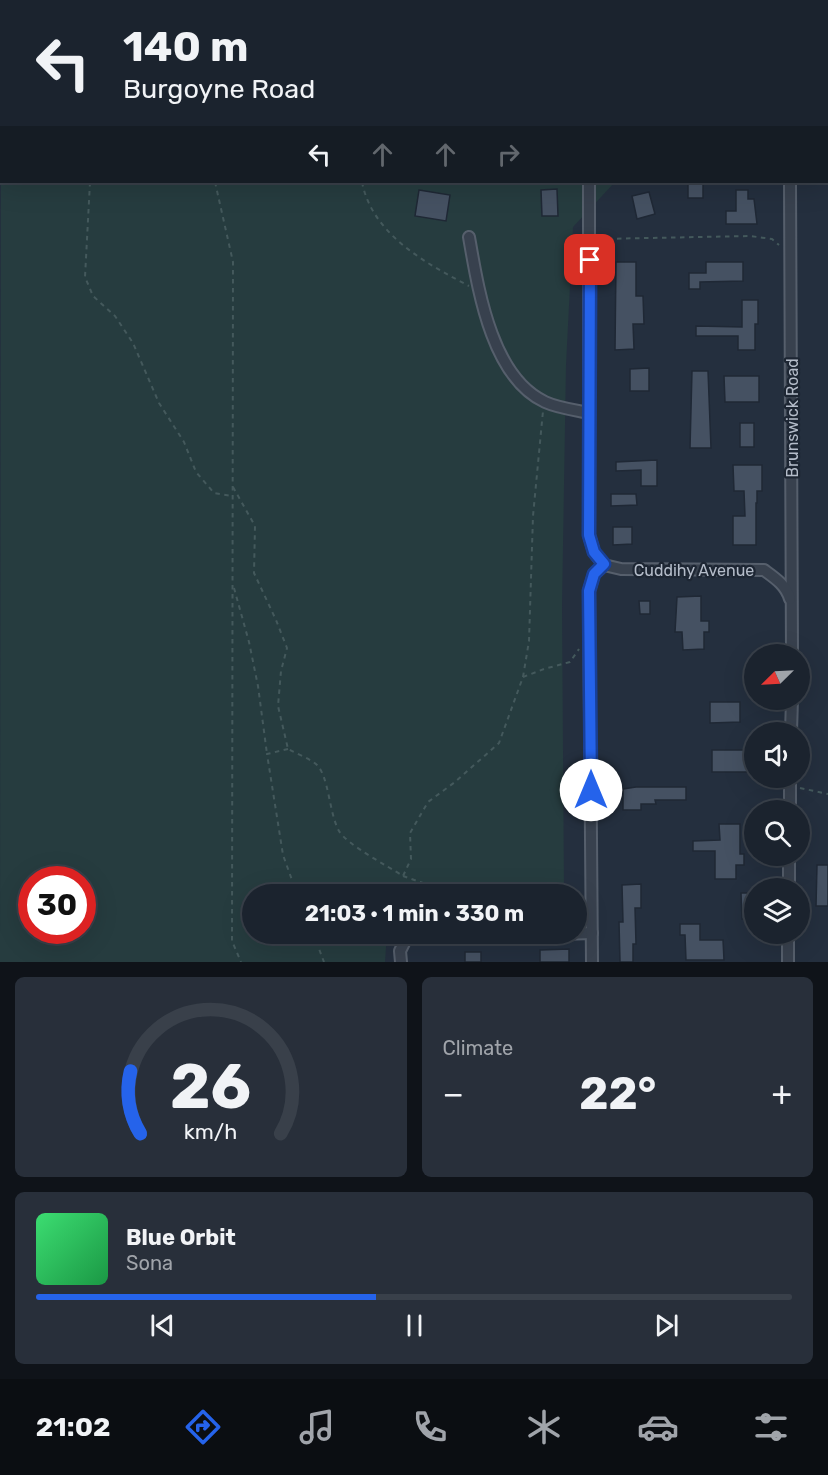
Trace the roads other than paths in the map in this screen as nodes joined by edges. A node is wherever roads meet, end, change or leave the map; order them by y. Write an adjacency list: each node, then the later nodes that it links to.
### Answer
1 (589, 183): 4 (street)
2 (790, 183): 6 (street, Brunswick Road)
3 (469, 237): 4 (street)
4 (589, 413): 5 (street)
5 (604, 564): 6 (street, Cuddihy Avenue); 8 (street)
6 (793, 614): 7 (street, Brunswick Road)
7 (792, 644)
8 (592, 933): 10 (street); 11 (street)
9 (788, 944): 12 (street)
10 (401, 962)
11 (592, 962)
12 (788, 962)

